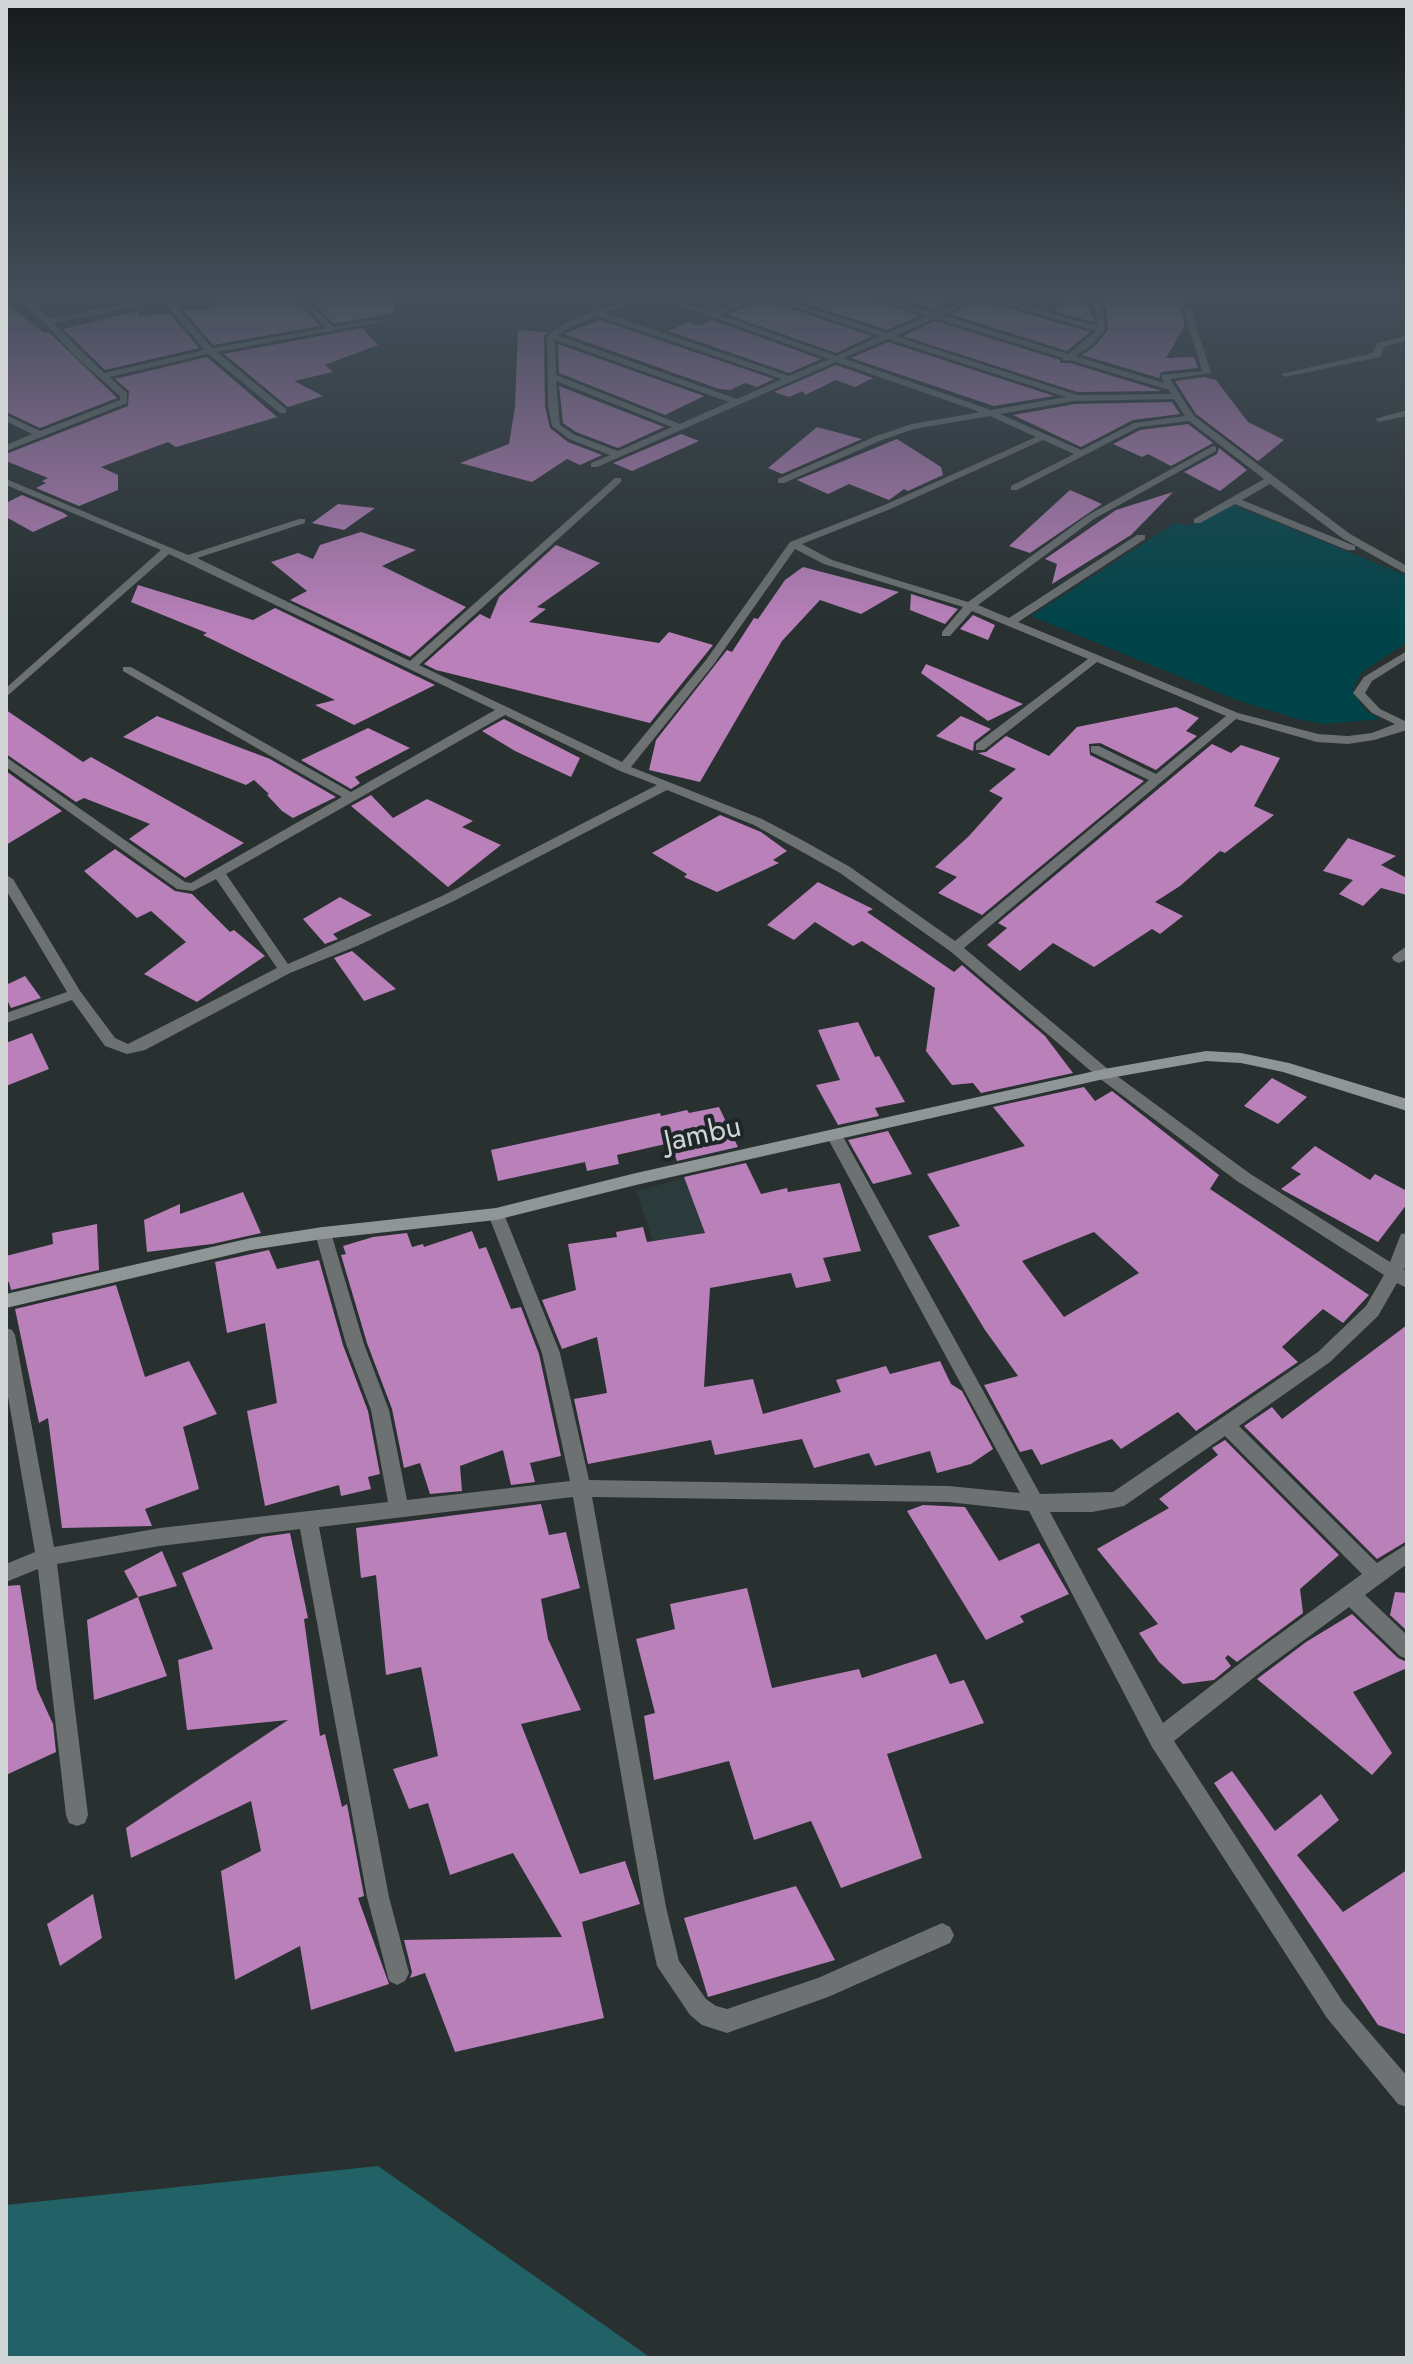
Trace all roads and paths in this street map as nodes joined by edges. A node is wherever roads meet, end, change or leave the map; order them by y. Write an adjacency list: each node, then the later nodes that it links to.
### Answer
1 (106, 408): 18 (street)
2 (280, 408): 10 (street)
3 (554, 408): 23 (street)
4 (632, 408): 17 (street)
5 (722, 408): 17 (street)
6 (949, 408): 15 (street)
7 (977, 408): 12 (street)
8 (1022, 408): 12 (street)
9 (1185, 408): 14 (street)
10 (283, 411)
11 (1407, 413): 16 (street)
12 (993, 414): 15 (street); 19 (street)
13 (6, 418): 18 (street)
14 (1191, 418): 22 (street); 25 (street)
15 (961, 419): 27 (street)
16 (1379, 419)
17 (679, 427): 23 (street)
18 (40, 435): 20 (street)
19 (1043, 437): 22 (street); 34 (street)
20 (6, 448)
21 (1213, 449): 39 (street)
22 (1080, 453): 29 (street)
23 (617, 454): 24 (street)
24 (594, 465)
25 (1271, 479): 30 (street); 37 (street)
26 (618, 480): 44 (street)
27 (781, 481)
28 (6, 482): 35 (street)
29 (1014, 488)
30 (1234, 500): 32 (street); 37 (street)
31 (302, 521): 36 (street)
32 (1197, 521)
33 (1141, 537): 40 (street)
34 (794, 544): 39 (street); 53 (street)
35 (168, 549): 36 (street); 46 (street)
36 (188, 558): 44 (street)
37 (1386, 561): 38 (street)
38 (1407, 570)
39 (970, 606): 40 (street); 41 (street)
40 (1011, 622): 43 (street)
41 (946, 634)
42 (1407, 654): 49 (street)
43 (1097, 657): 48 (street); 50 (street)
44 (410, 667): 47 (street)
45 (127, 669): 56 (street)
46 (6, 694)
47 (503, 711): 53 (street); 56 (street)
48 (1234, 715): 49 (street); 54 (street)
49 (1405, 725)
50 (980, 747)
51 (1095, 749): 54 (street)
52 (6, 761): 57 (street)
53 (624, 768): 55 (street)
54 (1157, 779): 59 (street)
55 (667, 785): 59 (street); 60 (street)
56 (352, 798): 57 (street)
57 (218, 873): 60 (street)
58 (6, 879): 61 (street)
59 (955, 948): 63 (street)
60 (285, 970): 61 (street)
61 (75, 994): 62 (street)
62 (6, 1018)
63 (1104, 1074): 64 (street, Jambu); 65 (street, Jambu); 69 (street)
64 (1407, 1105)
65 (835, 1137): 66 (street, Jambu); 74 (street)
66 (496, 1214): 67 (street, Jambu); 73 (street)
67 (323, 1233): 70 (street, Jambu); 75 (street)
68 (1407, 1239): 69 (street)
69 (1400, 1278): 72 (street)
70 (6, 1301)
71 (6, 1335): 78 (street)
72 (1227, 1426): 74 (street); 80 (street)
73 (581, 1488): 74 (street); 75 (street); 85 (street)
74 (1035, 1503): 83 (street)
75 (399, 1510): 76 (street)
76 (308, 1519): 78 (street); 86 (street)
77 (1407, 1553): 80 (street)
78 (46, 1557): 79 (street); 84 (street)
79 (6, 1573)
80 (1377, 1576): 81 (street)
81 (1351, 1595): 82 (street); 83 (street)
82 (1407, 1649)
83 (1160, 1739): 87 (street)
84 (77, 1815)
85 (942, 1935)
86 (397, 1973)
87 (1407, 2095)

